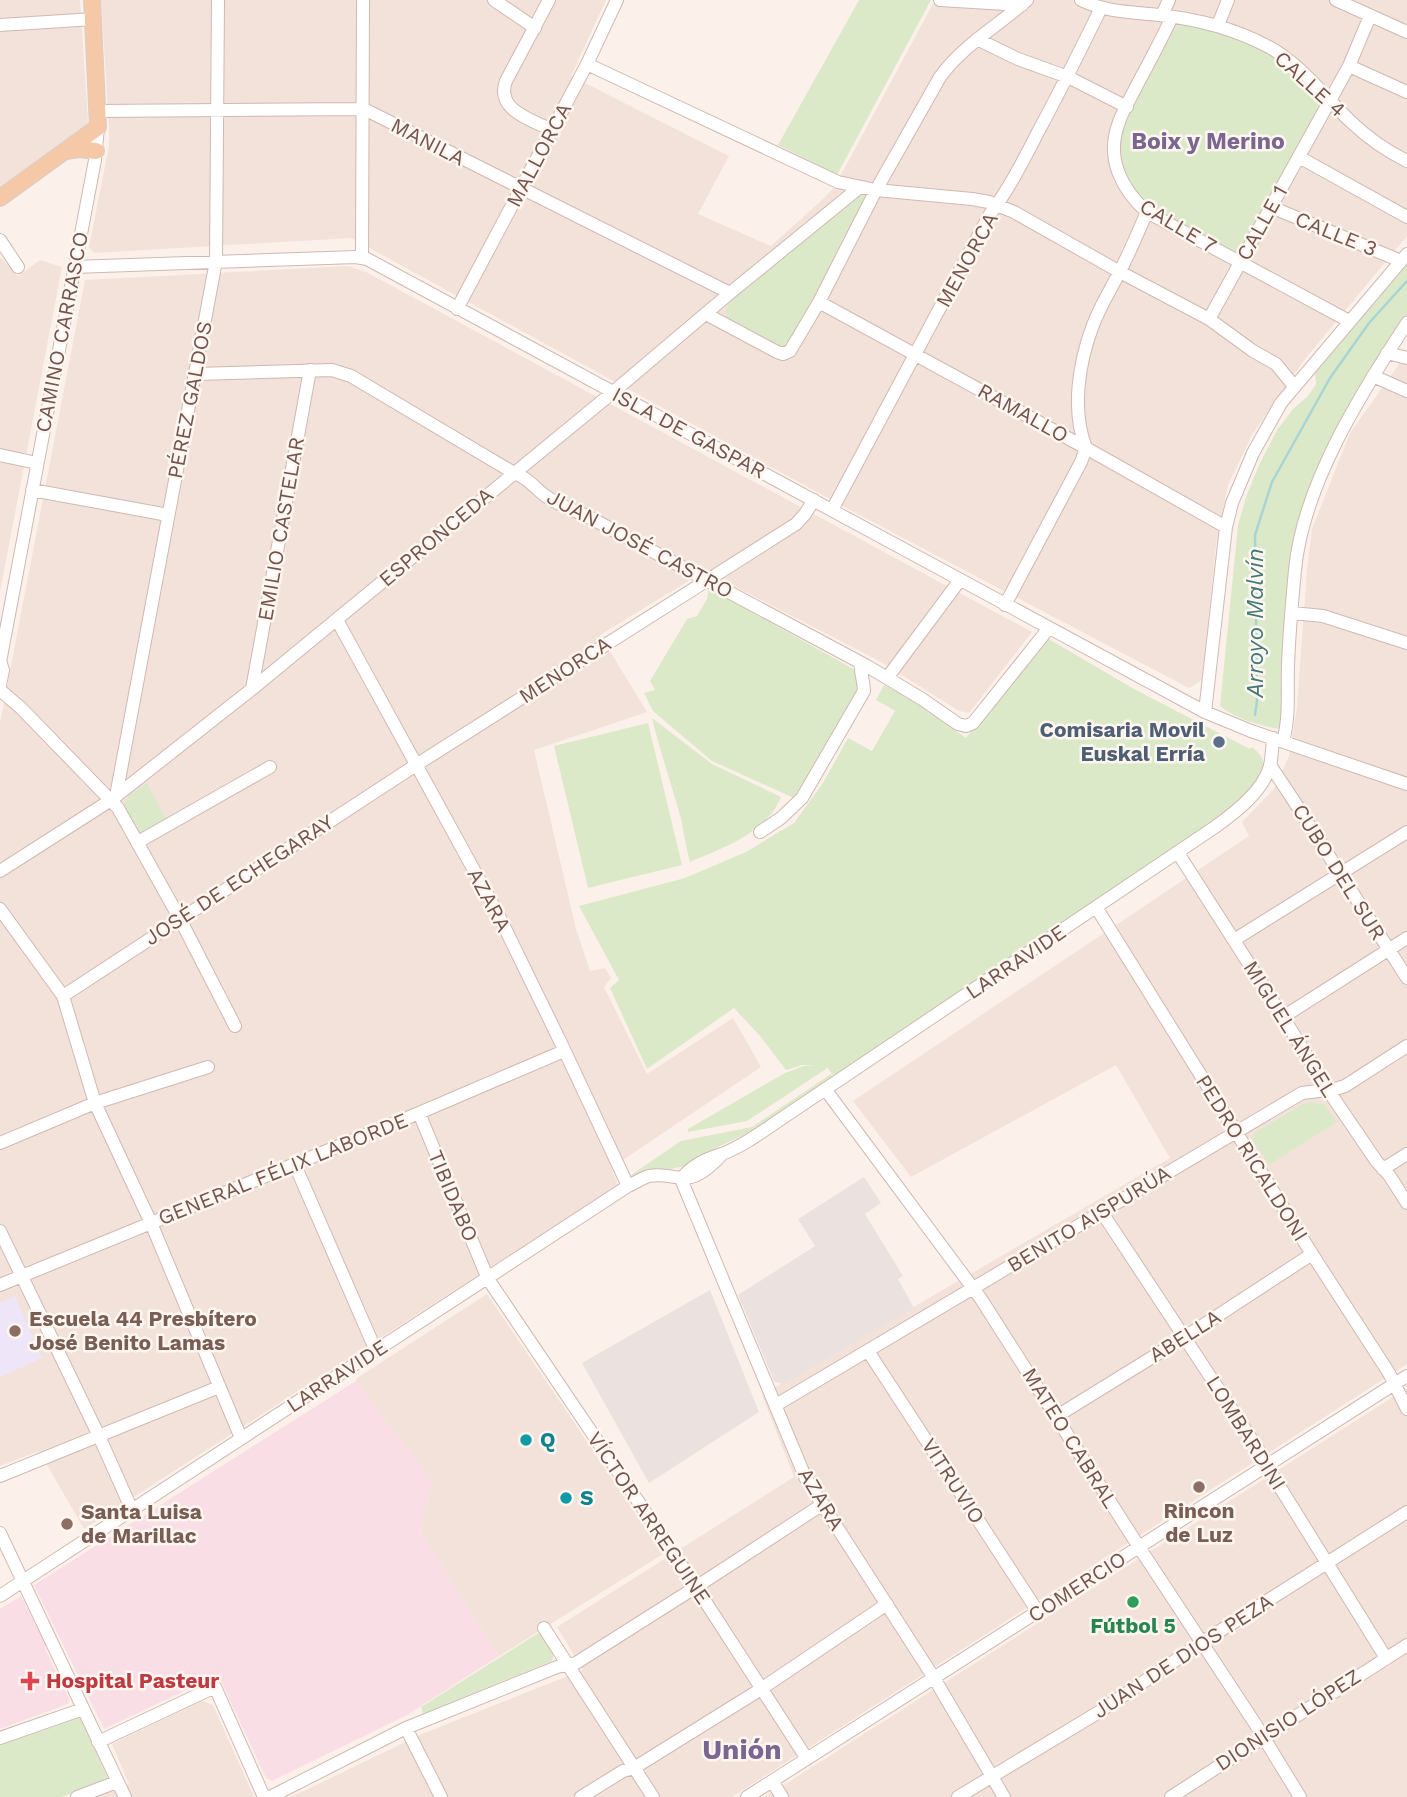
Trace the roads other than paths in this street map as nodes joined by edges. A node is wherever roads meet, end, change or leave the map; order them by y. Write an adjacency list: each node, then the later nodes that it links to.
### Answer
1 (93, 0): 16 (main road, CAMINO CARRASCO)
2 (218, 0): 28 (street, PÉREZ GALDOS)
3 (363, 0): 29 (street)
4 (494, 0): 19 (street)
5 (549, 0): 19 (street)
6 (617, 0): 22 (street, MALLORCA)
7 (940, 0): 12 (street)
8 (1081, 0): 13 (street, CALLE 4)
9 (1169, 0): 14 (street)
10 (1228, 0): 18 (street)
11 (1336, 0): 15 (street)
12 (1025, 2): 21 (street)
13 (1101, 8): 14 (street, CALLE 4); 24 (street, MENORCA)
14 (1167, 16): 18 (street, CALLE 4); 27 (street)
15 (1370, 16): 20 (street); 23 (street, CALLE 1)
16 (94, 19): 17 (street); 30 (main road, CAMINO CARRASCO)
17 (0, 25)
18 (1218, 25): 26 (street, CALLE 4)
19 (535, 28): 31 (street)
20 (1407, 32)
21 (977, 39): 24 (street); 38 (street)
22 (587, 64): 31 (street, MALLORCA); 36 (street)
23 (1349, 66): 25 (street); 26 (street, CALLE 1)
24 (1068, 76): 27 (street); 40 (street, MENORCA)
25 (1407, 92)
26 (1331, 100): 34 (street, CALLE 1); 35 (street, CALLE 4)
27 (1126, 107): 42 (street, CALLE 7)
28 (218, 110): 29 (street, MANILA); 30 (street, MANILA); 47 (street, PÉREZ GALDOS)
29 (363, 110): 37 (street, MANILA); 45 (street)
30 (98, 119): 32 (main road); 33 (street, CAMINO CARRASCO)
31 (552, 130): 37 (street, MALLORCA)
32 (66, 151): 33 (main road); 39 (main road)
33 (96, 151): 50 (street, CAMINO CARRASCO)
34 (1298, 157): 41 (street, CALLE 1); 43 (street)
35 (1407, 161)
36 (860, 187): 38 (street); 52 (street, ESPRONCEDA)
37 (521, 189): 52 (street, MANILA); 54 (street, MALLORCA)
38 (876, 190): 40 (street); 53 (street)
39 (0, 198)
40 (997, 205): 51 (street); 60 (street, MENORCA)
41 (1271, 207): 46 (street, CALLE 3); 48 (street, CALLE 1)
42 (1147, 212): 48 (street, CALLE 7); 51 (street)
43 (1407, 217)
44 (0, 240): 49 (street)
45 (362, 257): 47 (street); 54 (street, ISLA DE GASPAR)
46 (1404, 257): 57 (street)
47 (216, 261): 50 (street); 63 (street, PÉREZ GALDOS)
48 (1240, 262): 56 (street, CALLE 1); 57 (street, CALLE 7)
49 (18, 267)
50 (74, 267): 70 (street, CAMINO CARRASCO)
51 (1120, 272): 56 (street); 68 (street)
52 (730, 293): 55 (street, ESPRONCEDA)
53 (819, 302): 55 (street); 60 (street, RAMALLO)
54 (457, 309): 67 (street, ISLA DE GASPAR)
55 (706, 314): 67 (street, ESPRONCEDA)
56 (1209, 318): 65 (street)
57 (1349, 321): 65 (street)
58 (1407, 323): 59 (street, LARRAVIDE)
59 (1387, 353): 61 (street); 64 (street, LARRAVIDE)
60 (916, 355): 68 (street, RAMALLO); 74 (street, MENORCA)
61 (1407, 358)
62 (310, 370): 63 (street, JUAN JOSÉ CASTRO); 71 (street, JUAN JOSÉ CASTRO); 89 (street, EMILIO CASTELAR)
63 (196, 374): 75 (street, PÉREZ GALDOS)
64 (1373, 376): 66 (street); 81 (street, LARRAVIDE)
65 (1294, 386): 76 (street)
66 (1407, 391)
67 (612, 393): 71 (street, ESPRONCEDA); 73 (street, ISLA DE GASPAR)
68 (1086, 448): 76 (street, RAMALLO); 79 (street)
69 (0, 455): 70 (street)
70 (37, 463): 72 (street, CAMINO CARRASCO)
71 (514, 473): 78 (street, JUAN JOSÉ CASTRO); 82 (street, ESPRONCEDA)
72 (32, 490): 75 (street); 80 (street, CAMINO CARRASCO)
73 (814, 500): 74 (street, ISLA DE GASPAR); 78 (street, MENORCA)
74 (832, 510): 77 (street, ISLA DE GASPAR)
75 (168, 515): 97 (street, PÉREZ GALDOS)
76 (1226, 527): 91 (street)
77 (960, 580): 79 (street, ISLA DE GASPAR); 87 (street)
78 (706, 581): 86 (street, JUAN JOSÉ CASTRO); 93 (street, MENORCA)
79 (1005, 604): 83 (street, ISLA DE GASPAR)
80 (5, 608): 85 (street, CAMINO CARRASCO)
81 (1292, 613): 84 (street); 92 (street, LARRAVIDE)
82 (337, 620): 89 (street, ESPRONCEDA); 93 (street, AZARA)
83 (1049, 628): 87 (street, JUAN JOSÉ CASTRO); 91 (street, ISLA DE GASPAR)
84 (1407, 643)
85 (0, 662): 88 (street, CAMINO CARRASCO)
86 (861, 663): 87 (street, JUAN JOSÉ CASTRO); 98 (street)
87 (887, 678)
88 (0, 685)
89 (252, 689): 97 (street, ESPRONCEDA)
90 (0, 691): 97 (street)
91 (1205, 712): 92 (street, ISLA DE GASPAR)
92 (1278, 740): 94 (street, LARRAVIDE); 96 (street, ISLA DE GASPAR)
93 (415, 765): 106 (street, JOSÉ DE ECHEGARAY); 115 (street, AZARA)
94 (1270, 765): 101 (street, LARRAVIDE); 103 (street, CUBO DEL SUR)
95 (270, 767): 100 (street)
96 (1407, 783)
97 (114, 798): 100 (street); 102 (street, ESPRONCEDA)
98 (760, 832)
99 (1407, 832): 103 (street)
100 (138, 842): 106 (street)
101 (1178, 853): 104 (street, LARRAVIDE); 108 (street, MIGUEL ÁNGEL)
102 (0, 872)
103 (1341, 873): 108 (street); 109 (street, CUBO DEL SUR)
104 (1096, 908): 117 (street, LARRAVIDE); 121 (street, PEDRO RICALDONI)
105 (0, 909): 111 (street)
106 (180, 919): 111 (street, JOSÉ DE ECHEGARAY); 113 (street)
107 (1407, 938): 109 (street)
108 (1234, 940): 112 (street, MIGUEL ÁNGEL)
109 (1388, 950): 110 (street, CUBO DEL SUR); 112 (street)
110 (1407, 978)
111 (63, 996): 119 (street)
112 (1283, 1017): 118 (street, MIGUEL ÁNGEL)
113 (235, 1026)
114 (1407, 1046): 118 (street, BENITO AISPURÚA)
115 (564, 1051): 120 (street, GENERAL FÉLIX LABORDE); 127 (street, AZARA)
116 (208, 1067): 119 (street)
117 (825, 1089): 126 (street, LARRAVIDE); 136 (street, MATEO CABRAL)
118 (1328, 1090): 121 (street, BENITO AISPURÚA); 125 (street, MIGUEL ÁNGEL)
119 (95, 1103): 122 (street); 130 (street)
120 (419, 1113): 124 (street, GENERAL FÉLIX LABORDE); 134 (street, TIBIDABO)
121 (1236, 1131): 129 (street, BENITO AISPURÚA); 132 (street, PEDRO RICALDONI)
122 (0, 1143)
123 (1407, 1154): 125 (street)
124 (295, 1164): 130 (street, GENERAL FÉLIX LABORDE); 138 (street)
125 (1383, 1169): 128 (street, MIGUEL ÁNGEL)
126 (681, 1179): 127 (street, LARRAVIDE); 143 (street, AZARA)
127 (628, 1186): 134 (street, LARRAVIDE)
128 (1407, 1203)
129 (1101, 1211): 136 (street, BENITO AISPURÚA); 137 (street, LOMBARDINI)
130 (151, 1223): 133 (street, GENERAL FÉLIX LABORDE); 142 (street)
131 (0, 1231): 133 (street)
132 (1312, 1254): 137 (street, ABELLA); 141 (street, PEDRO RICALDONI)
133 (22, 1276): 135 (street, GENERAL FÉLIX LABORDE); 146 (street)
134 (488, 1279): 138 (street, LARRAVIDE); 157 (street, VÍCTOR ARREGUINE)
135 (0, 1285)
136 (974, 1288): 139 (street, BENITO AISPURÚA); 145 (street, MATEO CABRAL)
137 (1185, 1337): 145 (street, ABELLA); 148 (street, LOMBARDINI)
138 (376, 1351): 147 (street, LARRAVIDE)
139 (868, 1351): 143 (street, BENITO AISPURÚA); 160 (street, VITRUVIO)
140 (1407, 1376): 141 (street, COMERCIO)
141 (1394, 1384): 144 (street, PEDRO RICALDONI); 148 (street, COMERCIO)
142 (219, 1387): 146 (street); 147 (street)
143 (776, 1405): 150 (street, AZARA)
144 (1407, 1409)
145 (1057, 1416): 154 (street, MATEO CABRAL)
146 (99, 1436): 149 (street); 151 (street)
147 (242, 1438): 151 (street, LARRAVIDE)
148 (1267, 1465): 154 (street, COMERCIO); 155 (street, LOMBARDINI)
149 (0, 1476)
150 (823, 1504): 157 (street); 159 (street, AZARA)
151 (131, 1508): 156 (street, LARRAVIDE)
152 (1407, 1512): 155 (street, JUAN DE DIOS PEZA)
153 (0, 1533): 156 (street)
154 (1139, 1547): 160 (street, COMERCIO); 162 (street, MATEO CABRAL)
155 (1327, 1563): 162 (street, JUAN DE DIOS PEZA); 164 (street, LOMBARDINI)
156 (23, 1581): 158 (street, LARRAVIDE); 168 (street)
157 (696, 1587): 165 (street); 167 (street, VÍCTOR ARREGUINE)
158 (0, 1596)
159 (887, 1604): 166 (street, AZARA); 167 (street)
160 (1038, 1612): 166 (street, COMERCIO)
161 (544, 1628): 165 (street)
162 (1201, 1643): 170 (street, MATEO CABRAL); 175 (street, JUAN DE DIOS PEZA)
163 (1407, 1645): 164 (street, DIONISIO LÓPEZ)
164 (1386, 1658): 170 (street, DIONISIO LÓPEZ)
165 (568, 1665): 169 (street); 174 (street)
166 (934, 1678): 173 (street, COMERCIO); 175 (street, AZARA)
167 (761, 1689): 173 (street, VÍCTOR ARREGUINE); 174 (street)
168 (83, 1709): 171 (street); 172 (street)
169 (406, 1728): 181 (street); 182 (street)
170 (1263, 1737): 189 (street, DIONISIO LÓPEZ); 190 (street, MATEO CABRAL)
171 (0, 1738)
172 (98, 1742): 177 (street); 180 (street)
173 (807, 1759): 176 (street, COMERCIO)
174 (634, 1768): 183 (street); 184 (street)
175 (992, 1776): 187 (street, JUAN DE DIOS PEZA); 188 (street, AZARA)
176 (772, 1781): 185 (street, COMERCIO); 186 (street)
177 (117, 1782): 178 (street); 179 (street)
178 (77, 1797)
179 (125, 1797)
180 (264, 1797)
181 (270, 1797)
182 (441, 1797)
183 (581, 1797)
184 (653, 1797)
185 (747, 1797)
186 (782, 1797)
187 (958, 1797)
188 (1004, 1797)
189 (1171, 1797)
190 (1300, 1797)

